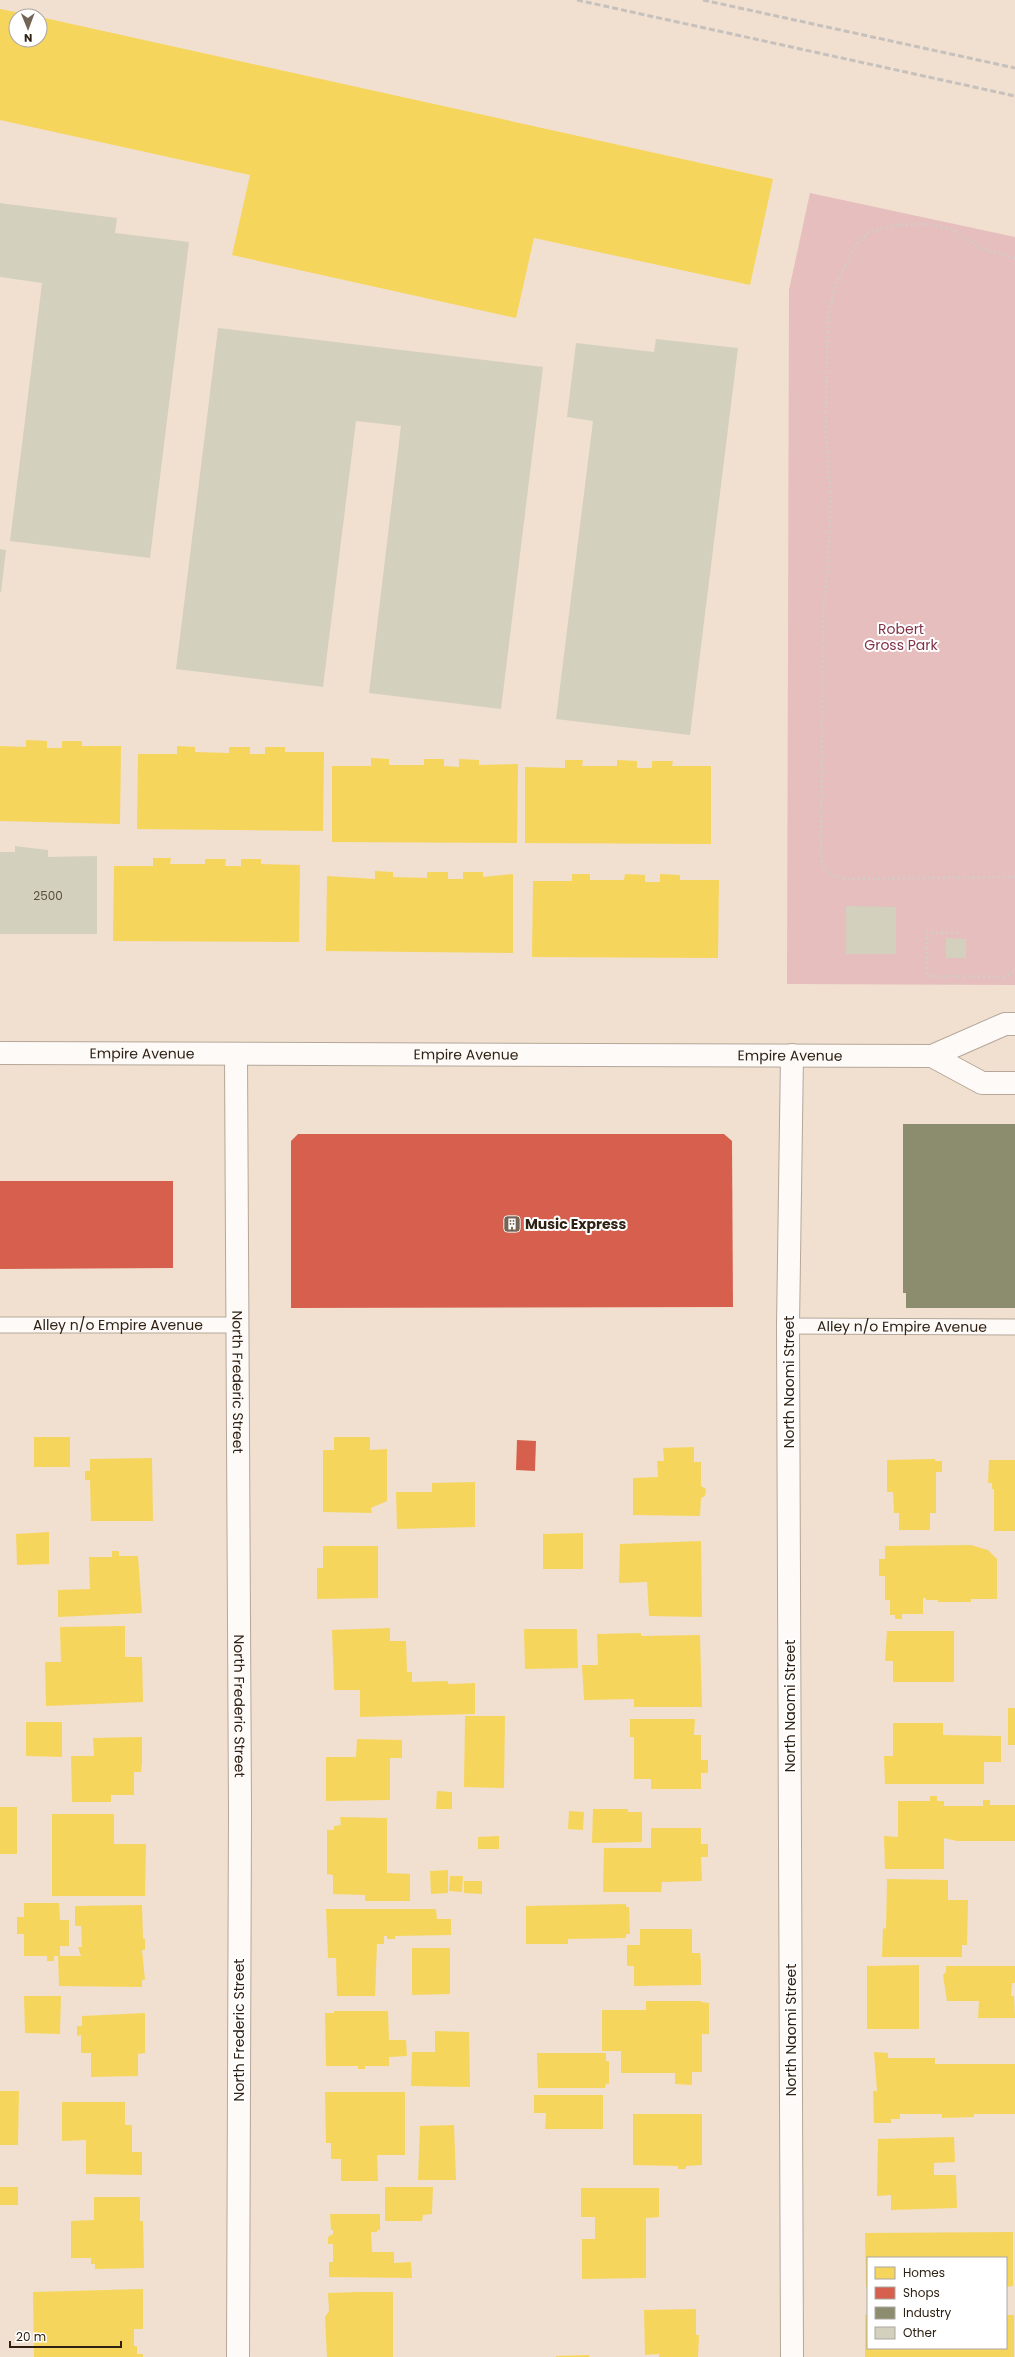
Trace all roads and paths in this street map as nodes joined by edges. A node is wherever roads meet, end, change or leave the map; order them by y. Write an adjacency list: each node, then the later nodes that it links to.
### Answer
1 (1015, 258): 2 (path)
2 (1015, 877)
3 (958, 933): 4 (path)
4 (1015, 971)
5 (1015, 1024): 9 (street, Empire Avenue)
6 (0, 1054): 8 (street, Empire Avenue)
7 (792, 1055): 8 (street, Empire Avenue); 9 (street, Empire Avenue); 13 (street, North Naomi Street)
8 (236, 1056): 12 (street, North Frederic Street)
9 (932, 1056): 10 (street, Empire Avenue)
10 (1015, 1083)
11 (0, 1324): 12 (lane, Alley n/o Empire Avenue)
12 (237, 1325): 15 (street, North Frederic Street)
13 (788, 1326): 14 (lane, Alley n/o Empire Avenue); 16 (street, North Naomi Street)
14 (1015, 1326)
15 (238, 2357)
16 (792, 2357)

